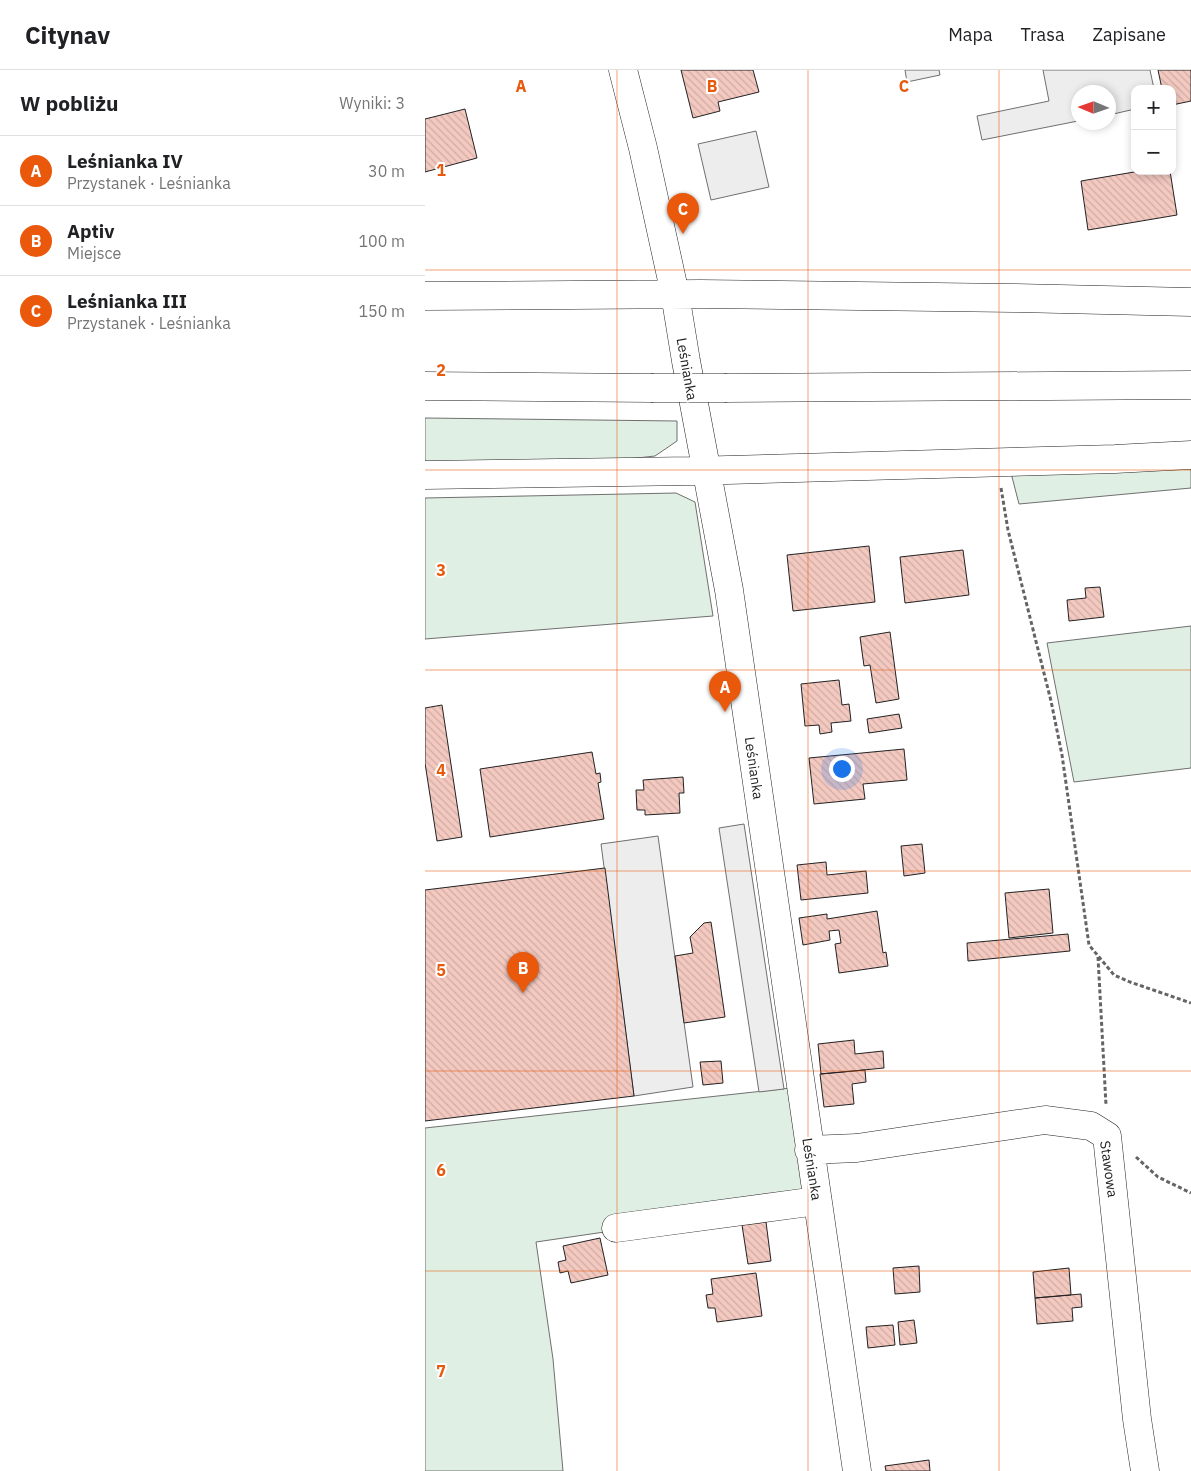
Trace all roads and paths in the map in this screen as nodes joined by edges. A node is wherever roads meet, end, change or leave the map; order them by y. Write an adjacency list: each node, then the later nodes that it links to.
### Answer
1 (623, 70): 2 (main road, Leśnianka)
2 (675, 294): 3 (main road); 4 (main road); 9 (main road, Leśnianka)
3 (425, 296)
4 (1191, 302)
5 (1191, 385): 6 (main road, bridge)
6 (425, 386)
7 (1191, 455): 8 (main road)
8 (996, 462): 9 (main road); 11 (path)
9 (706, 470): 10 (main road); 14 (main road, Leśnianka)
10 (425, 475)
11 (1098, 956): 12 (path); 13 (path)
12 (1191, 1003)
13 (1107, 1136): 14 (main road, Stawowa); 15 (path); 19 (main road, Stawowa)
14 (809, 1150): 16 (main road, Leśnianka)
15 (1191, 1193)
16 (817, 1201): 17 (main road); 18 (main road, Leśnianka)
17 (617, 1228)
18 (857, 1471)
19 (1145, 1471)

